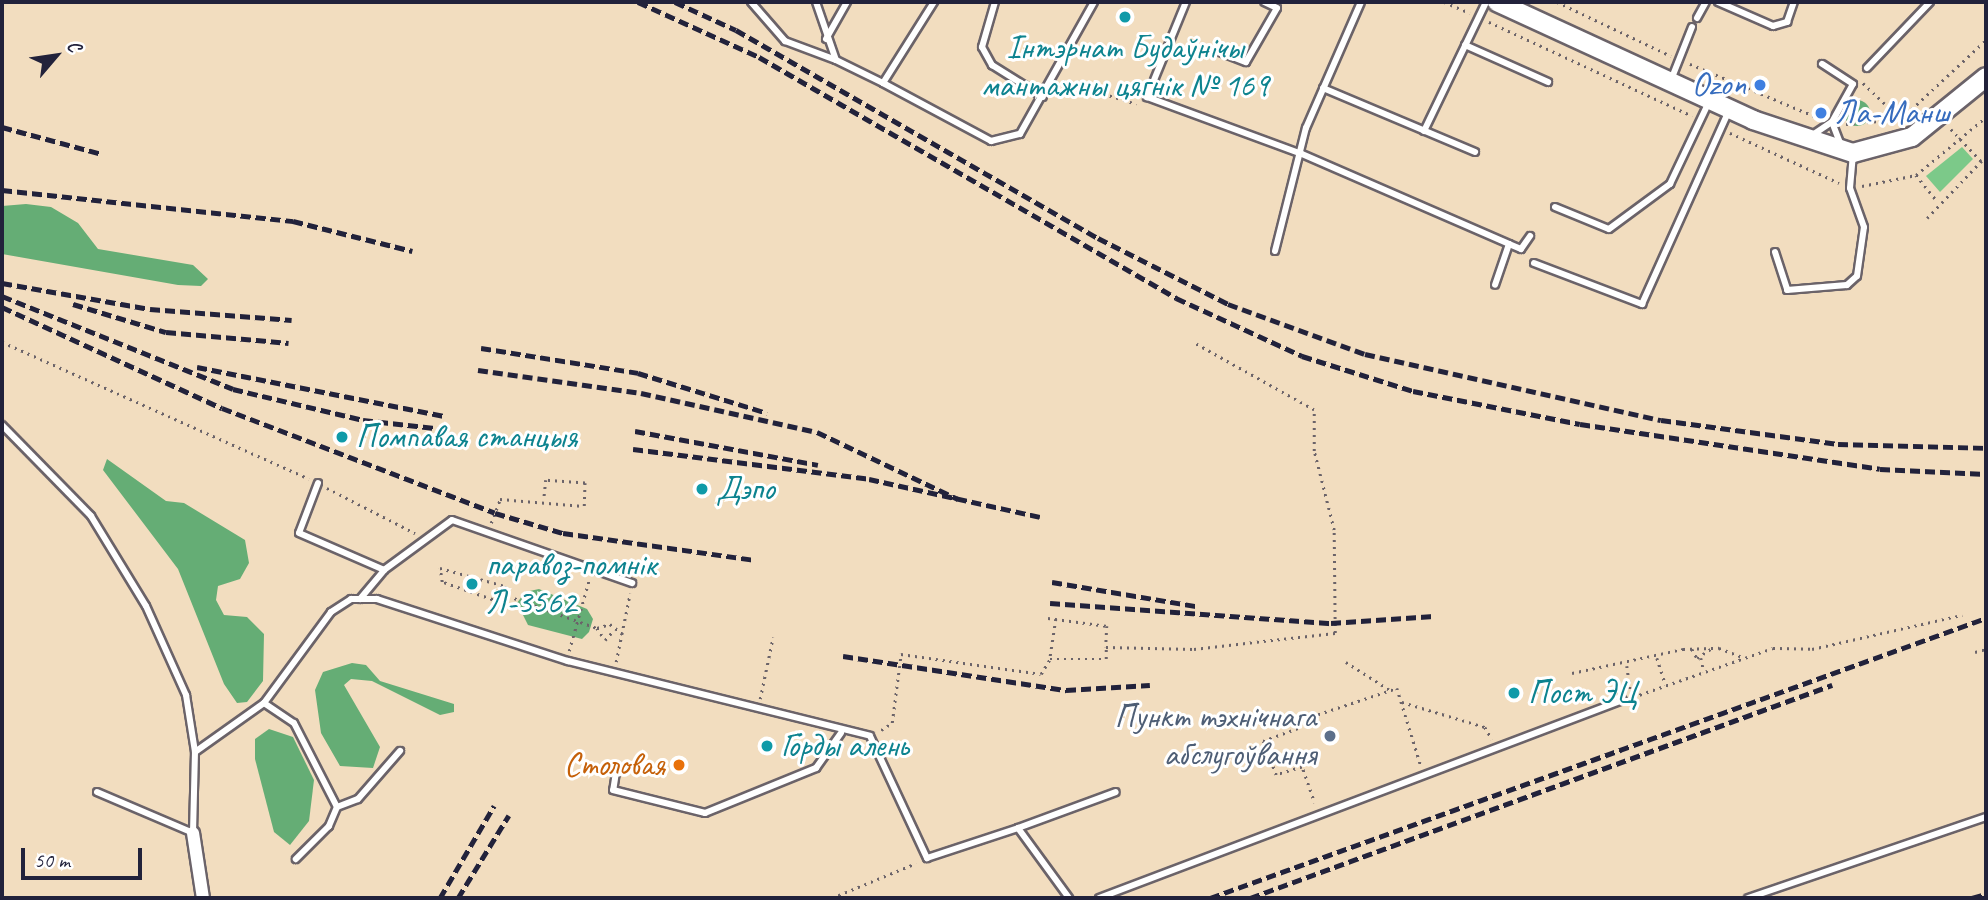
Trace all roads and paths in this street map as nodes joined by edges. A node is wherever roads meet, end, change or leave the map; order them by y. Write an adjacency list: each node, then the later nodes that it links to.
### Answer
1 (751, 2): 23 (lane)
2 (816, 2): 19 (lane)
3 (846, 2): 19 (lane)
4 (934, 2): 32 (lane)
5 (995, 2): 34 (lane)
6 (1094, 2): 28 (lane)
7 (1186, 2): 35 (lane)
8 (1264, 2): 22 (lane)
9 (1361, 2): 33 (lane)
10 (1486, 2): 21 (lane)
11 (1497, 2): 31 (main road)
12 (1557, 2): 24 (path)
13 (1706, 2): 17 (lane)
14 (1717, 2): 15 (lane)
15 (1794, 2)
16 (1930, 2): 26 (lane)
17 (1697, 18)
18 (1692, 27): 24 (lane)
19 (826, 39): 23 (lane)
20 (1986, 40): 39 (path)
21 (1465, 45): 30 (lane); 43 (lane)
22 (1217, 51)
23 (836, 60): 32 (lane)
24 (1679, 60): 31 (lane); 40 (path)
25 (1822, 64): 40 (lane)
26 (1867, 68)
27 (1986, 77): 46 (main road)
28 (1053, 78): 34 (lane); 35 (path)
29 (1861, 80): 39 (path)
30 (1548, 82)
31 (1671, 82): 36 (main road)
32 (883, 83): 34 (lane)
33 (1323, 88): 43 (lane); 47 (lane)
34 (1042, 97)
35 (1147, 97): 47 (lane)
36 (1710, 99): 37 (main road); 52 (lane)
37 (1730, 109): 44 (main road); 58 (lane)
38 (1986, 117): 41 (path)
39 (1901, 119): 40 (path)
40 (1832, 122): 44 (lane); 46 (lane)
41 (1986, 126)
42 (1951, 129): 49 (path)
43 (1424, 131): 45 (lane)
44 (1803, 140): 46 (main road)
45 (1475, 152)
46 (1849, 153): 57 (lane)
47 (1302, 154): 55 (lane); 56 (lane)
48 (1986, 156): 49 (path)
49 (1981, 160): 51 (path)
50 (1916, 175): 51 (path)
51 (1937, 201): 53 (path)
52 (1555, 207)
53 (1927, 218)
54 (1530, 236): 55 (lane)
55 (1509, 244): 59 (lane)
56 (1275, 251)
57 (1775, 252)
58 (1534, 263)
59 (1495, 285)
60 (2, 342): 63 (path)
61 (1196, 344): 80 (path)
62 (2, 425): 106 (lane)
63 (318, 483): 66 (path); 68 (lane)
64 (544, 500): 64 (path); 65 (path)
65 (489, 530): 66 (lane); 67 (lane)
66 (424, 538): 68 (lane)
67 (593, 567): 69 (lane); 75 (path)
68 (384, 570): 71 (lane)
69 (632, 583): 78 (path)
70 (508, 596): 70 (path); 75 (path)
71 (360, 599): 89 (lane); 100 (lane)
72 (1962, 615): 87 (path)
73 (1048, 618): 74 (path)
74 (1056, 619): 80 (path); 88 (path)
75 (578, 621): 76 (path); 89 (path)
76 (597, 628): 77 (path); 77 (path)
77 (614, 630): 78 (path)
78 (624, 635): 93 (path)
79 (773, 637): 101 (path)
80 (1106, 647): 88 (path)
81 (1712, 648): 82 (path); 86 (path); 87 (path)
82 (1692, 649): 85 (path); 86 (path)
83 (1986, 649): 84 (path)
84 (1975, 652)
85 (1656, 657): 91 (path); 95 (path)
86 (1701, 658): 92 (path)
87 (1744, 658): 92 (path)
88 (1050, 659): 103 (path)
89 (568, 661): 93 (lane)
90 (1346, 662): 96 (path)
91 (1626, 666): 94 (path); 97 (path)
92 (1704, 672): 95 (path)
93 (614, 673): 101 (lane)
94 (1572, 673)
95 (1666, 685): 97 (path)
96 (1390, 690): 99 (path); 112 (path)
97 (1632, 697): 98 (path)
98 (1623, 700): 104 (lane)
99 (1402, 702): 104 (path); 108 (path)
100 (264, 703): 106 (lane); 111 (lane)
101 (759, 706): 102 (lane)
102 (841, 733): 103 (lane); 107 (lane)
103 (870, 736): 116 (lane)
104 (1496, 747): 108 (lane)
105 (400, 751): 111 (lane)
106 (195, 752): 115 (lane)
107 (617, 766)
108 (1424, 773): 112 (lane)
109 (96, 792): 115 (lane)
110 (1116, 792): 114 (lane)
111 (337, 807): 117 (lane)
112 (1318, 812): 121 (lane)
113 (1986, 817): 122 (lane)
114 (1018, 828): 116 (lane); 120 (lane)
115 (193, 833): 118 (street)
116 (927, 858): 119 (path)
117 (296, 859)
118 (203, 898)
119 (831, 898)
120 (1069, 898)
121 (1099, 898)
122 (1748, 898)

